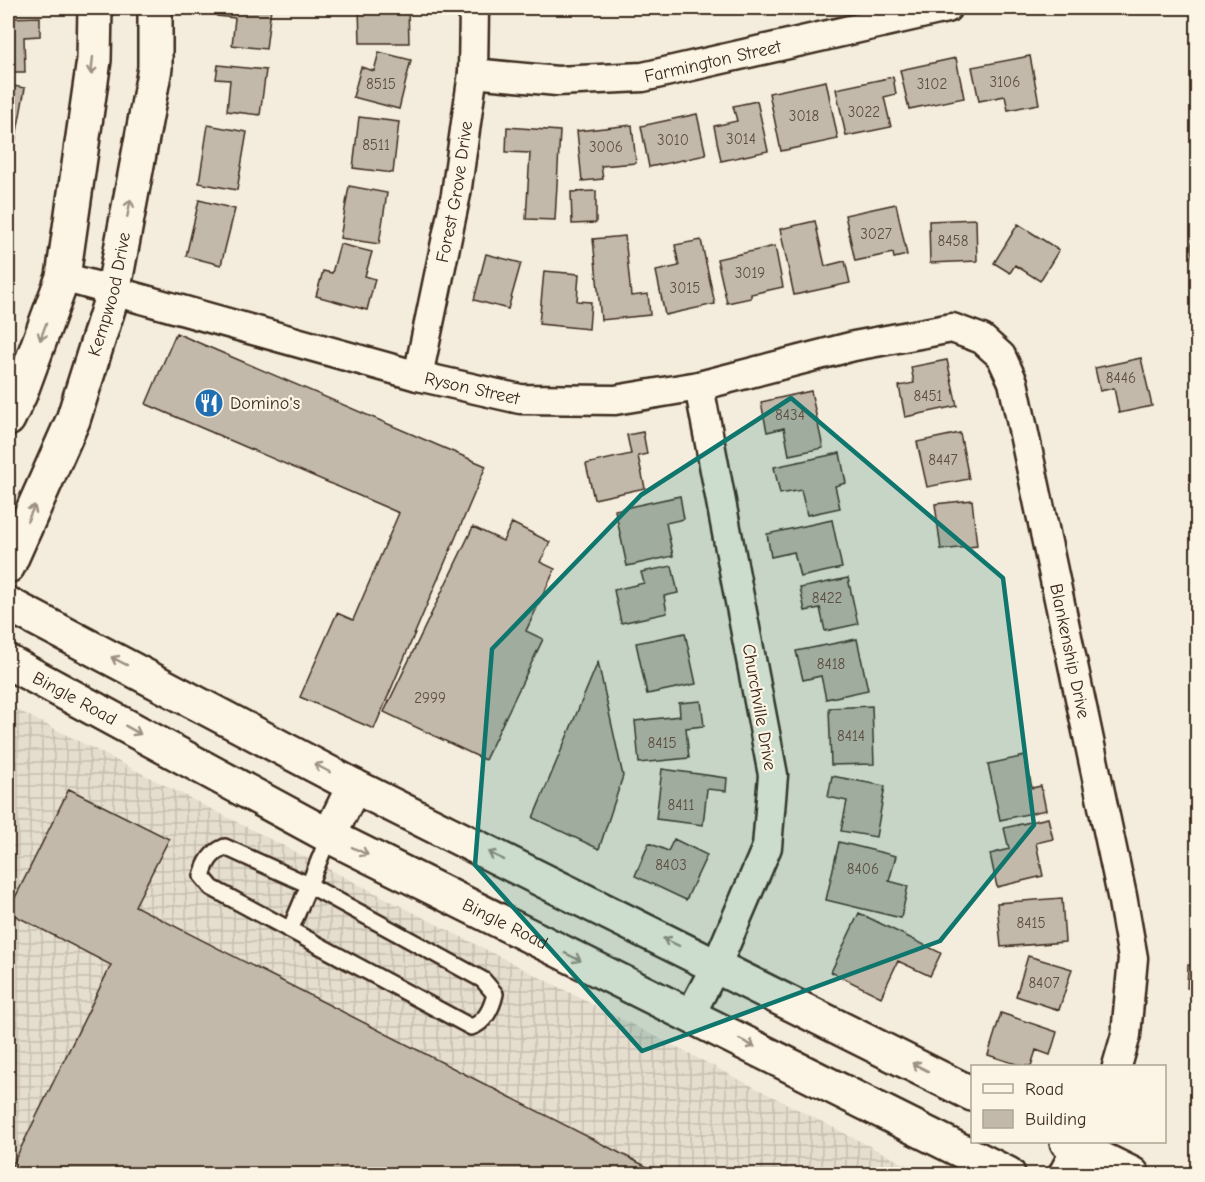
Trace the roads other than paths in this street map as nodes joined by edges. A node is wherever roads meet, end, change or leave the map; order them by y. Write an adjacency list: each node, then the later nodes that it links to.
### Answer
1 (94, 8): 6 (main road, one-way to 6)
2 (155, 8): 7 (main road, Kempwood Drive, one-way to 2)
3 (474, 8): 5 (street, Forest Grove Drive)
4 (946, 8): 5 (street, Farmington Street)
5 (473, 74): 9 (street, Forest Grove Drive)
6 (63, 277): 7 (street, Ryson Street); 11 (main road, one-way to 11)
7 (113, 293): 9 (street, Ryson Street); 12 (main road, Kempwood Drive, one-way to 7)
8 (889, 340): 10 (street, Ryson Street); 21 (street, Blankenship Drive)
9 (418, 376): 10 (street, Ryson Street)
10 (699, 386): 19 (street, Churchville Drive)
11 (8, 419)
12 (8, 566)
13 (8, 604): 15 (main road, one-way to 13)
14 (8, 662): 16 (main road, Bingle Road, one-way to 16)
15 (354, 786): 16 (main road); 19 (main road, one-way to 15)
16 (329, 836): 17 (lane); 20 (main road, Bingle Road, one-way to 20)
17 (309, 885): 18 (lane); 18 (lane); 18 (lane)
18 (290, 930)
19 (717, 964): 20 (street, Churchville Drive); 22 (main road, one-way to 19)
20 (690, 1015): 24 (main road, Bingle Road, one-way to 24)
21 (1117, 1065)
22 (971, 1093)
23 (1072, 1151): 25 (main road)
24 (1008, 1174)
25 (1132, 1174)

